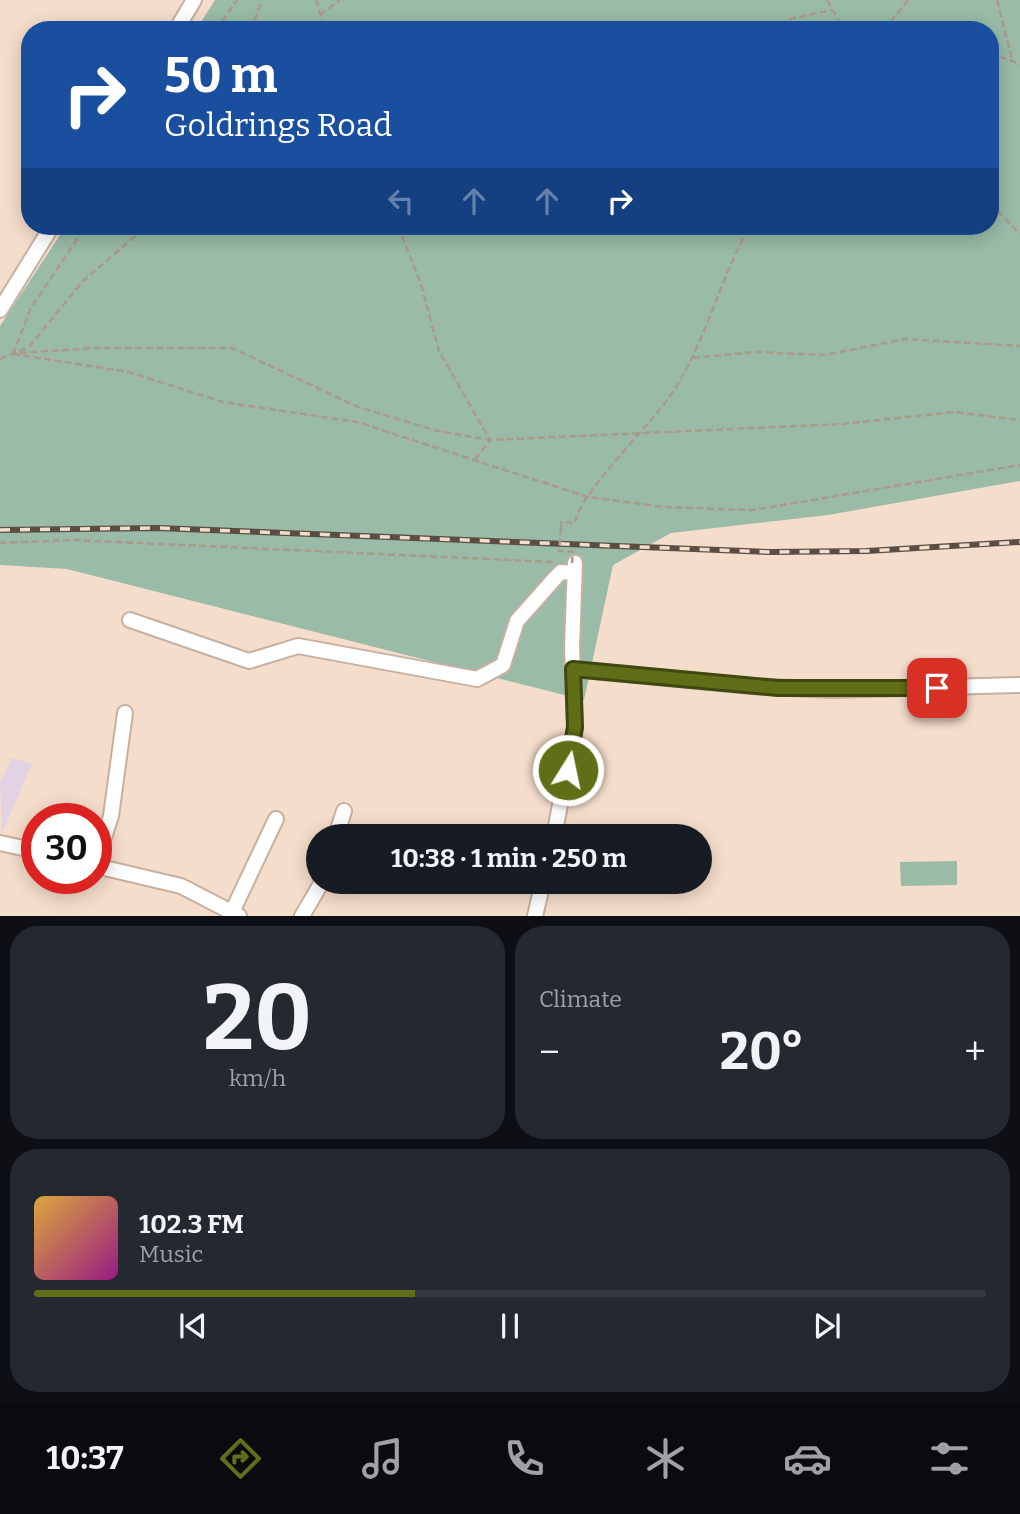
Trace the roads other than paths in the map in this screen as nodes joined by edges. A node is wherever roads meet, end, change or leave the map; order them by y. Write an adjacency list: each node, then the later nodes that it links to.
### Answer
1 (194, 0): 2 (street)
2 (181, 21)
3 (46, 235): 4 (street)
4 (0, 310)
5 (130, 620): 6 (street)
6 (573, 669): 7 (street); 13 (street)
7 (1020, 685)
8 (125, 713): 9 (street)
9 (112, 809)
10 (344, 811): 12 (street)
11 (276, 819): 19 (street)
12 (340, 824)
13 (556, 824)
14 (0, 843): 15 (street)
15 (21, 848)
16 (112, 868): 19 (street)
17 (315, 894): 20 (street)
18 (540, 894): 21 (street)
19 (235, 914)
20 (302, 915)
21 (535, 915)

